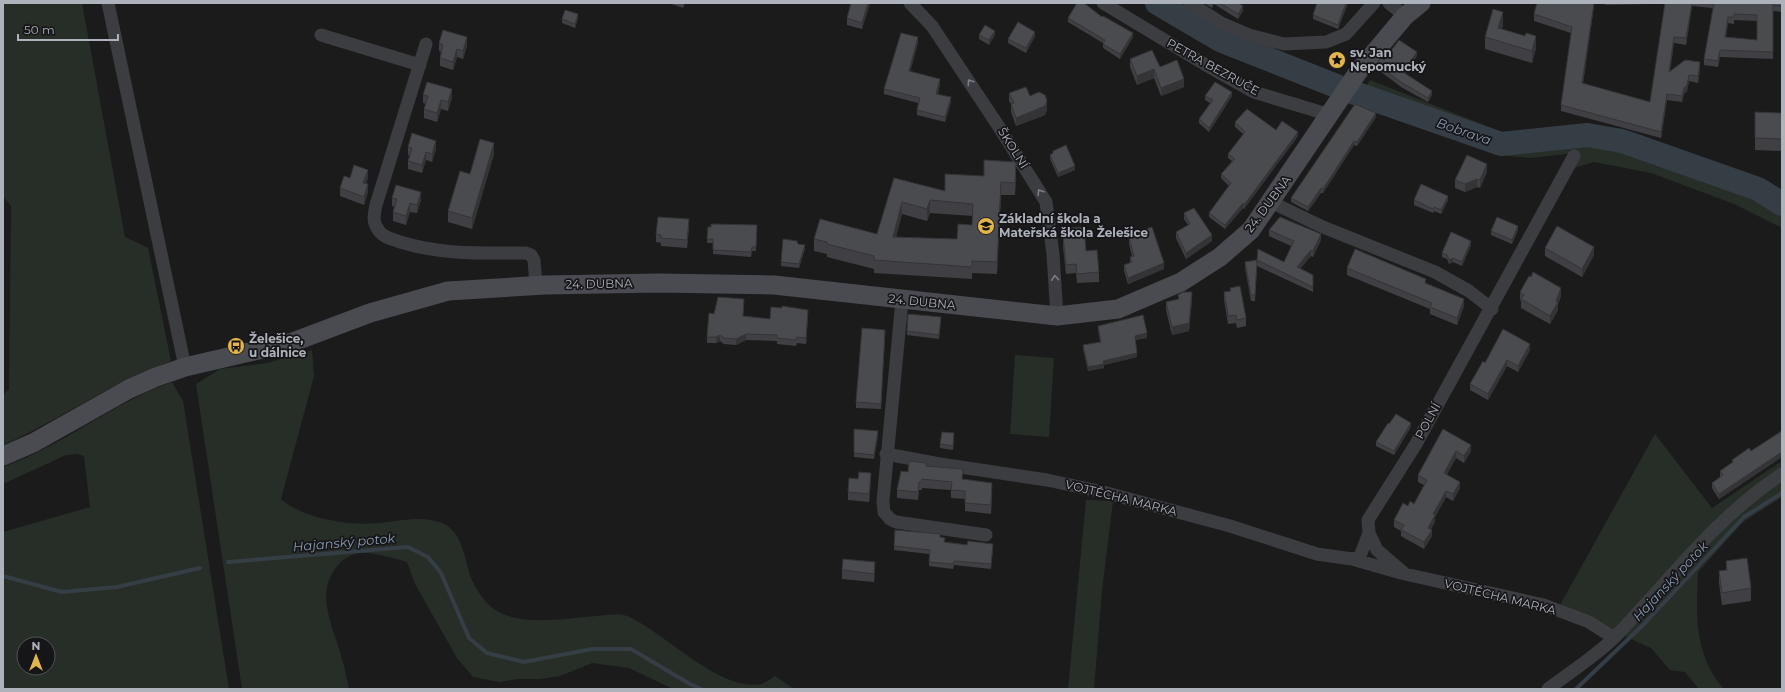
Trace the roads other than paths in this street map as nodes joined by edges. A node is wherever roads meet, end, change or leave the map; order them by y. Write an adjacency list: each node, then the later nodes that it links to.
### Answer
1 (108, 3): 19 (street)
2 (910, 3): 18 (street, ŠKOLNÍ, one-way to 2)
3 (1103, 3): 12 (street, PETRA BEZRUČE)
4 (1190, 3): 5 (street)
5 (1374, 3)
6 (1389, 3): 8 (street)
7 (1421, 3): 8 (main road, 24. DUBNA)
8 (1405, 16): 12 (main road, 24. DUBNA)
9 (321, 35): 11 (street)
10 (426, 44): 11 (street)
11 (420, 65): 15 (street)
12 (1330, 115): 14 (main road, 24. DUBNA)
13 (1574, 156): 17 (street, POLNÍ)
14 (1271, 202): 17 (street); 18 (main road, 24. DUBNA)
15 (536, 285): 16 (main road, 24. DUBNA); 19 (main road, 24. DUBNA)
16 (902, 300): 18 (main road, 24. DUBNA); 20 (street)
17 (1492, 309): 23 (street, POLNÍ)
18 (1057, 316)
19 (185, 367): 21 (main road, 24. DUBNA)
20 (886, 454): 24 (street); 25 (street, VOJTĚCHA MARKA)
21 (3, 456)
22 (1782, 474): 27 (street)
23 (1369, 533): 25 (street); 26 (street, VOJTĚCHA MARKA)
24 (986, 535)
25 (1352, 559): 26 (street, VOJTĚCHA MARKA)
26 (1405, 574): 27 (street, VOJTĚCHA MARKA)
27 (1614, 638): 28 (street)
28 (1548, 689)

